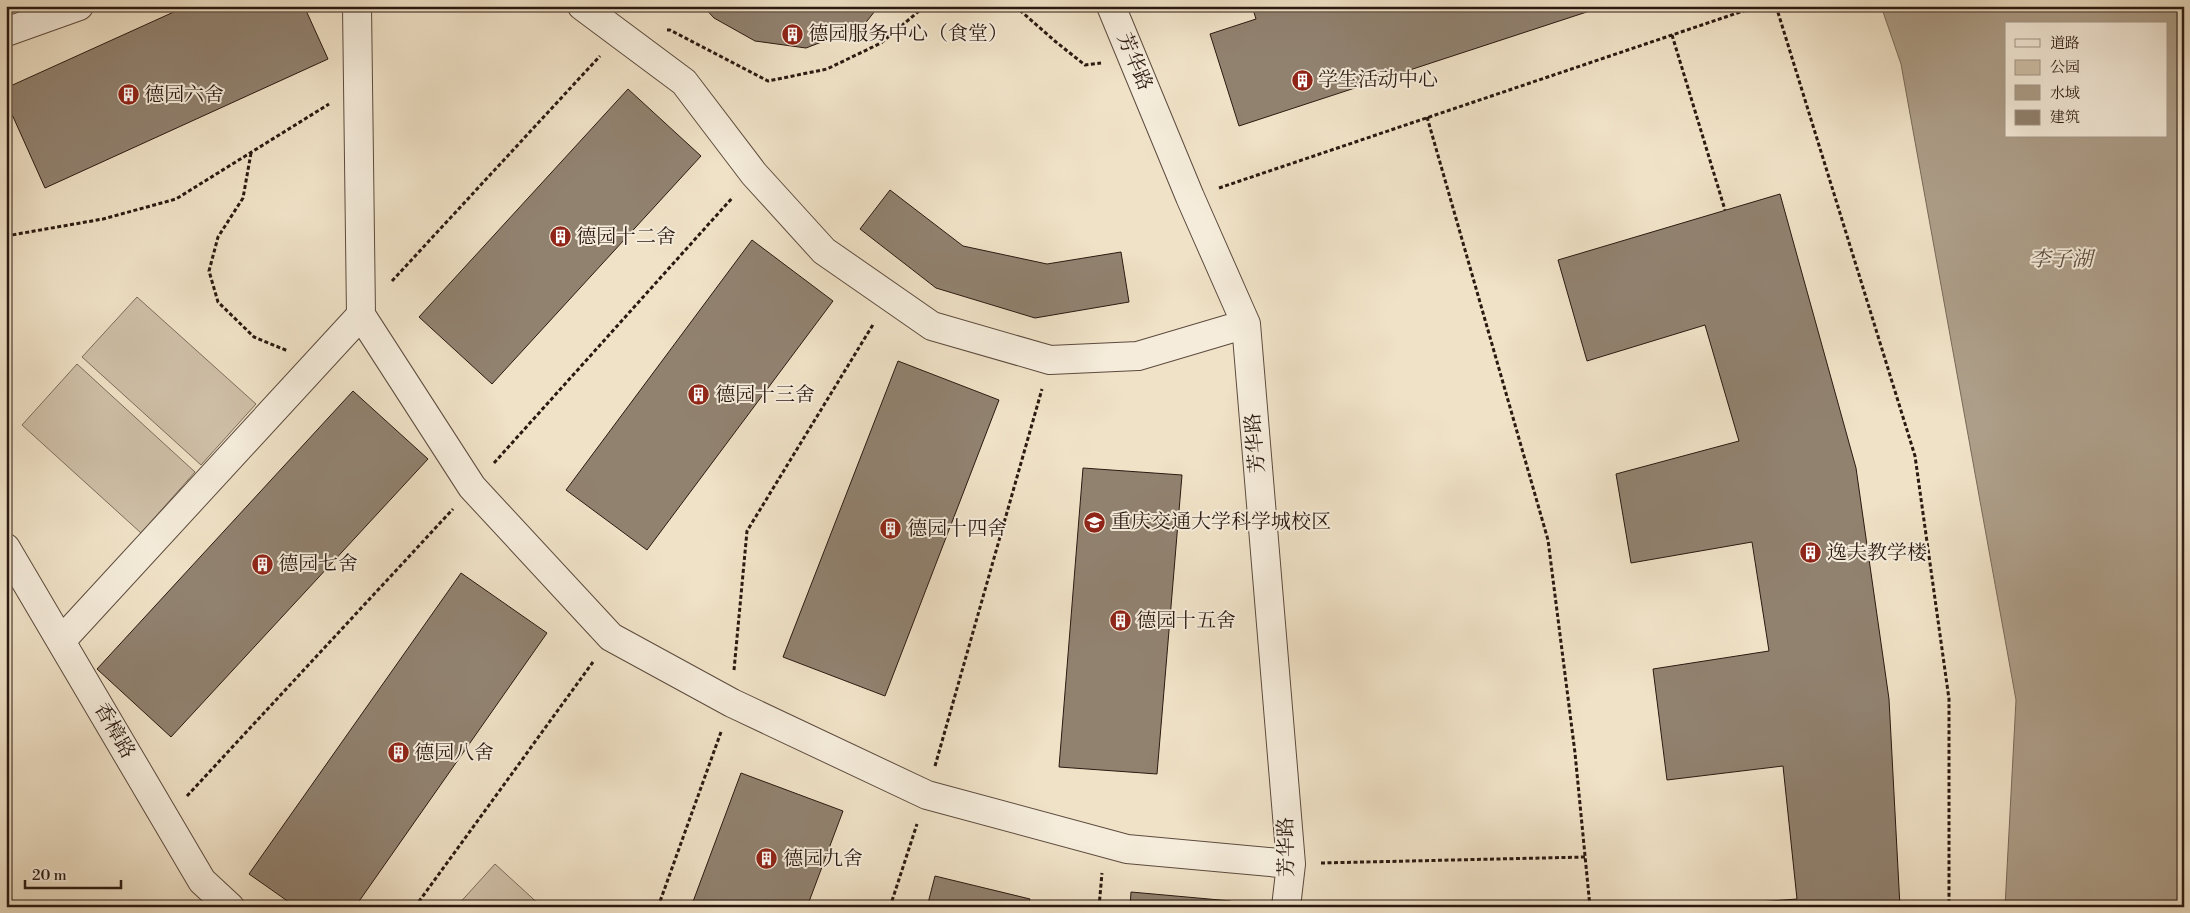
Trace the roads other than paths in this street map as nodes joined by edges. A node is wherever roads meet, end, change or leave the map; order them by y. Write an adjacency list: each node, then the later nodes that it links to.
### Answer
1 (79, 6): 5 (street)
2 (357, 6): 6 (street)
3 (582, 6): 7 (street)
4 (1111, 6): 7 (street, 芳华路)
5 (6, 32)
6 (361, 315): 9 (street); 10 (street)
7 (1246, 324): 10 (street, 芳华路)
8 (6, 548): 9 (street, 香樟路)
9 (61, 641): 11 (street, 香樟路)
10 (1290, 864): 12 (street, 芳华路)
11 (230, 907)
12 (1286, 907)

